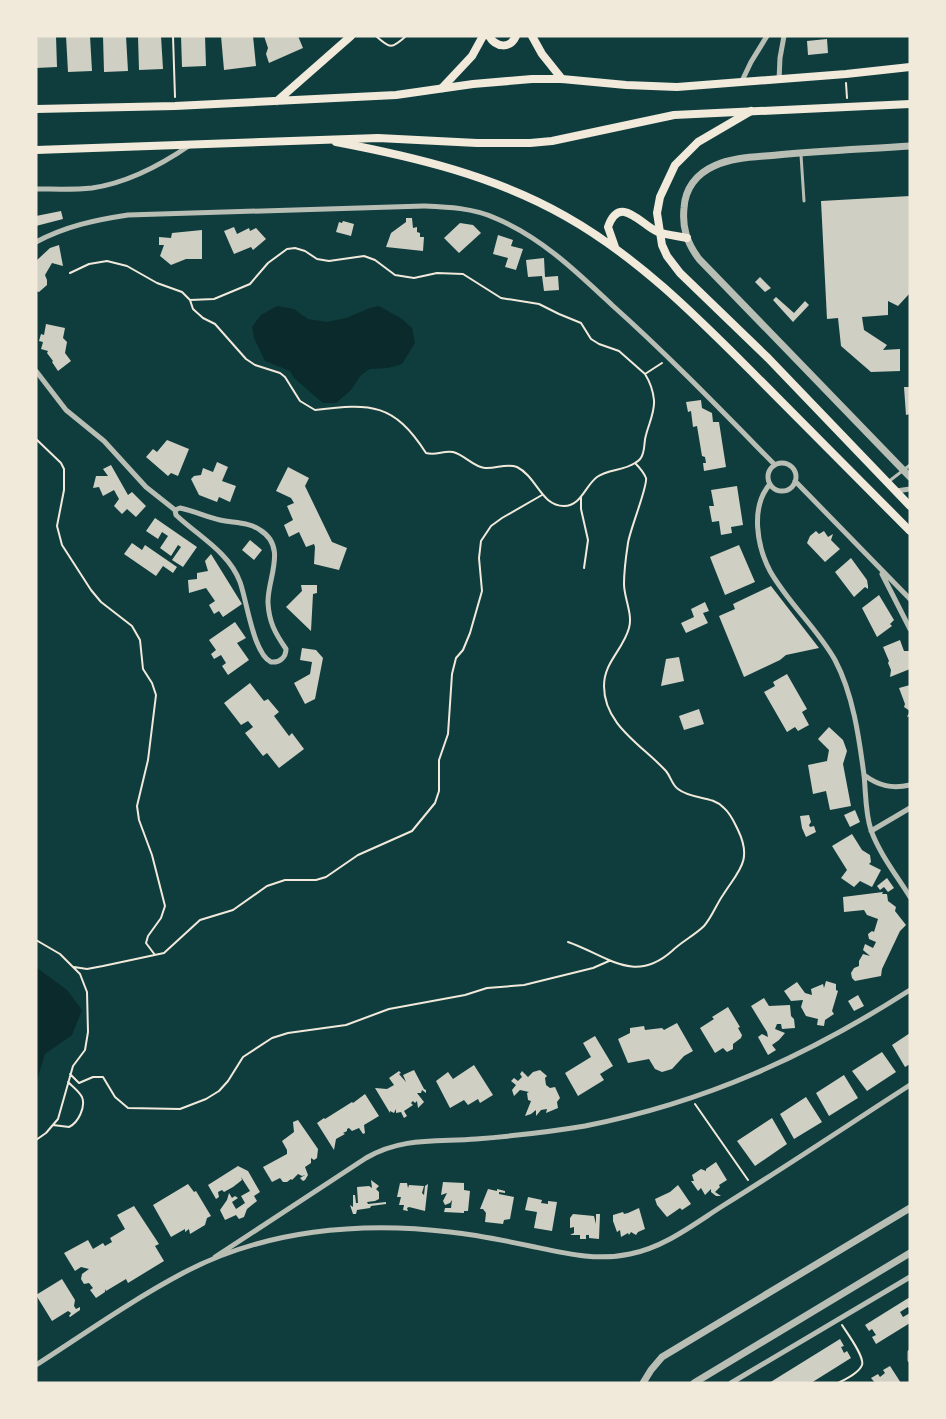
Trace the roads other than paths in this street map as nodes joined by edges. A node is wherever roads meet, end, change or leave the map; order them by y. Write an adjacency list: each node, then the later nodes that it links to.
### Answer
1 (351, 36): 13 (main road)
2 (483, 36): 12 (main road)
3 (489, 36): 4 (main road)
4 (516, 36)
5 (532, 36): 9 (main road)
6 (767, 36): 11 (street)
7 (784, 36): 10 (street)
8 (910, 67): 10 (main road)
9 (562, 79): 11 (main road); 12 (main road)
10 (780, 80): 11 (main road)
11 (741, 83)
12 (442, 88): 13 (main road)
13 (277, 101): 15 (main road)
14 (910, 104): 16 (main road)
15 (36, 109)
16 (752, 111): 17 (main road); 24 (main road)
17 (326, 140): 18 (main road); 27 (main road)
18 (190, 145): 20 (main road); 22 (street)
19 (910, 146): 21 (street)
20 (36, 150)
21 (801, 153): 23 (lane); 25 (street)
22 (36, 189)
23 (804, 201)
24 (659, 232): 25 (main road); 27 (main road); 33 (main road)
25 (687, 238): 30 (street)
26 (36, 242): 29 (street)
27 (616, 248): 39 (main road)
28 (36, 371): 38 (street)
29 (775, 465): 32 (street); 34 (street)
30 (907, 467): 31 (street); 33 (lane)
31 (910, 477)
32 (795, 481): 34 (street); 40 (street)
33 (887, 483): 36 (main road)
34 (770, 484): 43 (street)
35 (910, 489): 36 (street)
36 (896, 491): 37 (main road)
37 (910, 506)
38 (176, 510): 38 (street)
39 (910, 531)
40 (879, 567): 41 (street); 42 (street)
41 (910, 599)
42 (910, 629)
43 (864, 775): 44 (street); 46 (street)
44 (910, 785)
45 (910, 808): 46 (street)
46 (871, 831): 47 (street)
47 (910, 897)
48 (910, 990): 52 (street)
49 (910, 1085): 52 (street)
50 (910, 1208): 57 (street)
51 (910, 1253): 58 (street)
52 (207, 1262): 56 (street)
53 (910, 1277): 59 (street)
54 (910, 1352): 55 (street)
55 (910, 1360)
56 (36, 1365)
57 (643, 1383)
58 (694, 1383)
59 (730, 1383)

